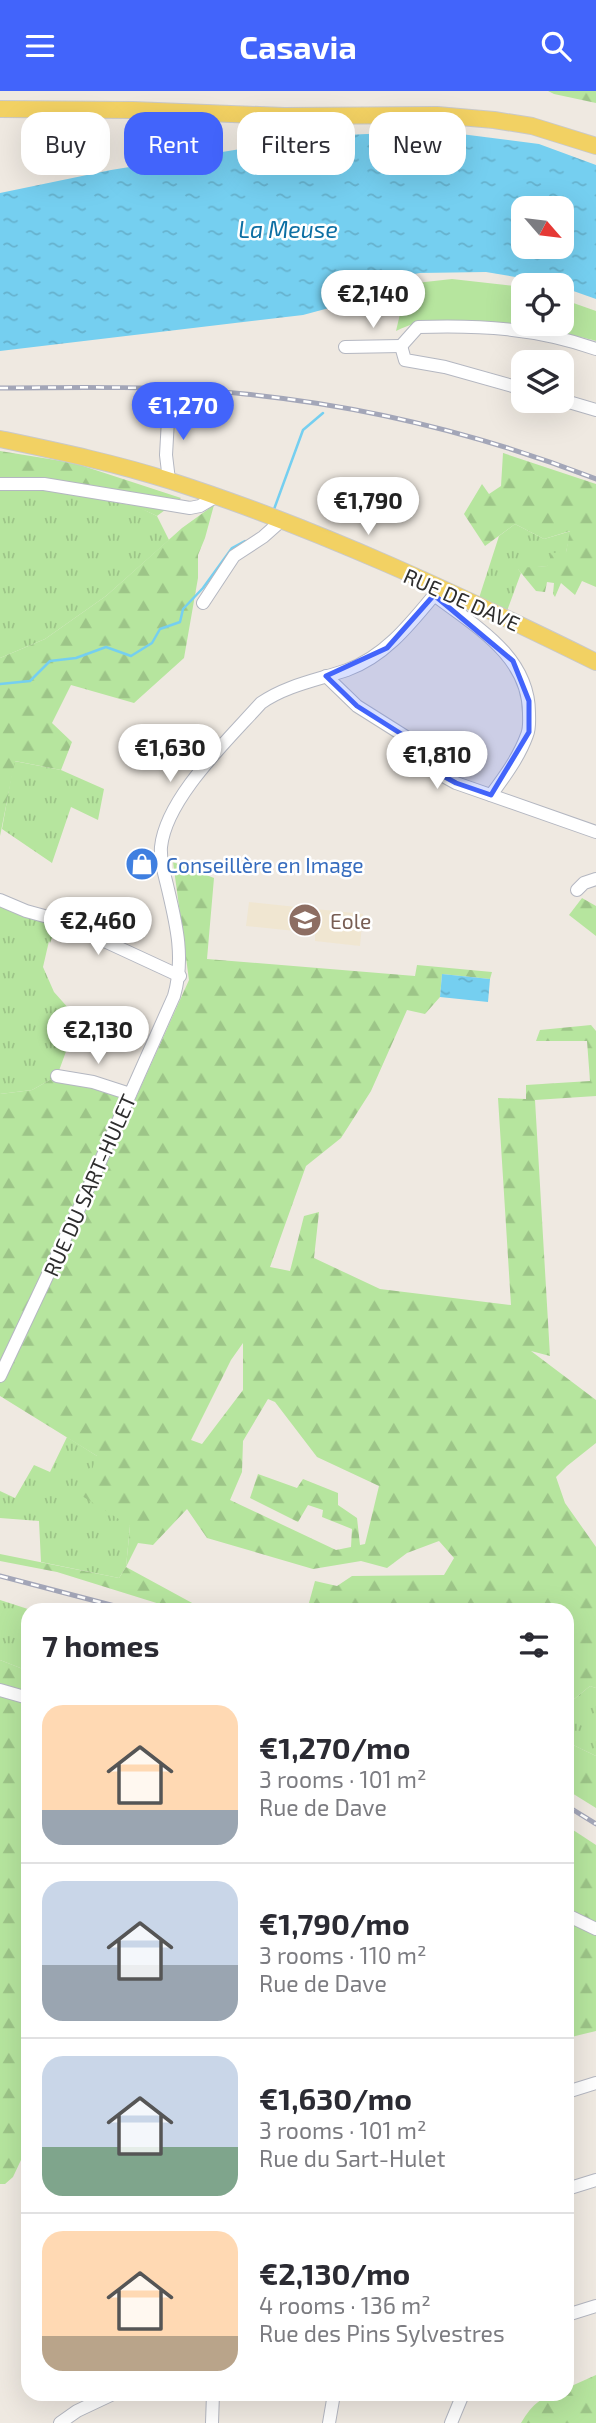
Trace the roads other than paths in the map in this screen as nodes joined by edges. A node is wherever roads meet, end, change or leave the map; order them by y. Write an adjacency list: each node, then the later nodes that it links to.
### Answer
1 (0, 109): 2 (main road)
2 (596, 146)
3 (345, 347): 4 (street)
4 (401, 347): 5 (street); 6 (street)
5 (596, 349)
6 (511, 386)
7 (169, 402): 11 (street)
8 (574, 404): 9 (street)
9 (596, 410)
10 (0, 439): 11 (main road, RUE DE DAVE)
11 (169, 480): 13 (main road, RUE DE DAVE)
12 (0, 484): 13 (street)
13 (217, 496): 14 (main road, RUE DE DAVE)
14 (281, 521): 15 (main road, RUE DE DAVE); 16 (street)
15 (437, 592): 17 (main road, RUE DE DAVE); 18 (street, RUE DU SART-HULET); 19 (street)
16 (203, 603)
17 (596, 662)
18 (326, 676): 19 (street); 24 (street, RUE DU SART-HULET)
19 (491, 795): 20 (street)
20 (596, 832)
21 (596, 879): 22 (street)
22 (577, 890)
23 (0, 900): 24 (street)
24 (180, 976): 26 (street, RUE DU SART-HULET)
25 (57, 1076): 26 (street)
26 (130, 1094): 27 (street, RUE DU SART-HULET)
27 (0, 1376)
28 (0, 1690): 29 (street)
29 (21, 1696)
30 (574, 1918): 31 (street)
31 (596, 1929)
32 (596, 2083): 33 (street)
33 (574, 2090)
34 (596, 2180): 35 (street)
35 (574, 2187)
36 (596, 2307): 37 (street)
37 (574, 2313)
38 (98, 2401): 42 (street)
39 (214, 2401): 43 (street)
40 (333, 2401): 44 (street)
41 (460, 2401): 45 (street)
42 (60, 2423)
43 (212, 2423)
44 (329, 2423)
45 (452, 2423)

